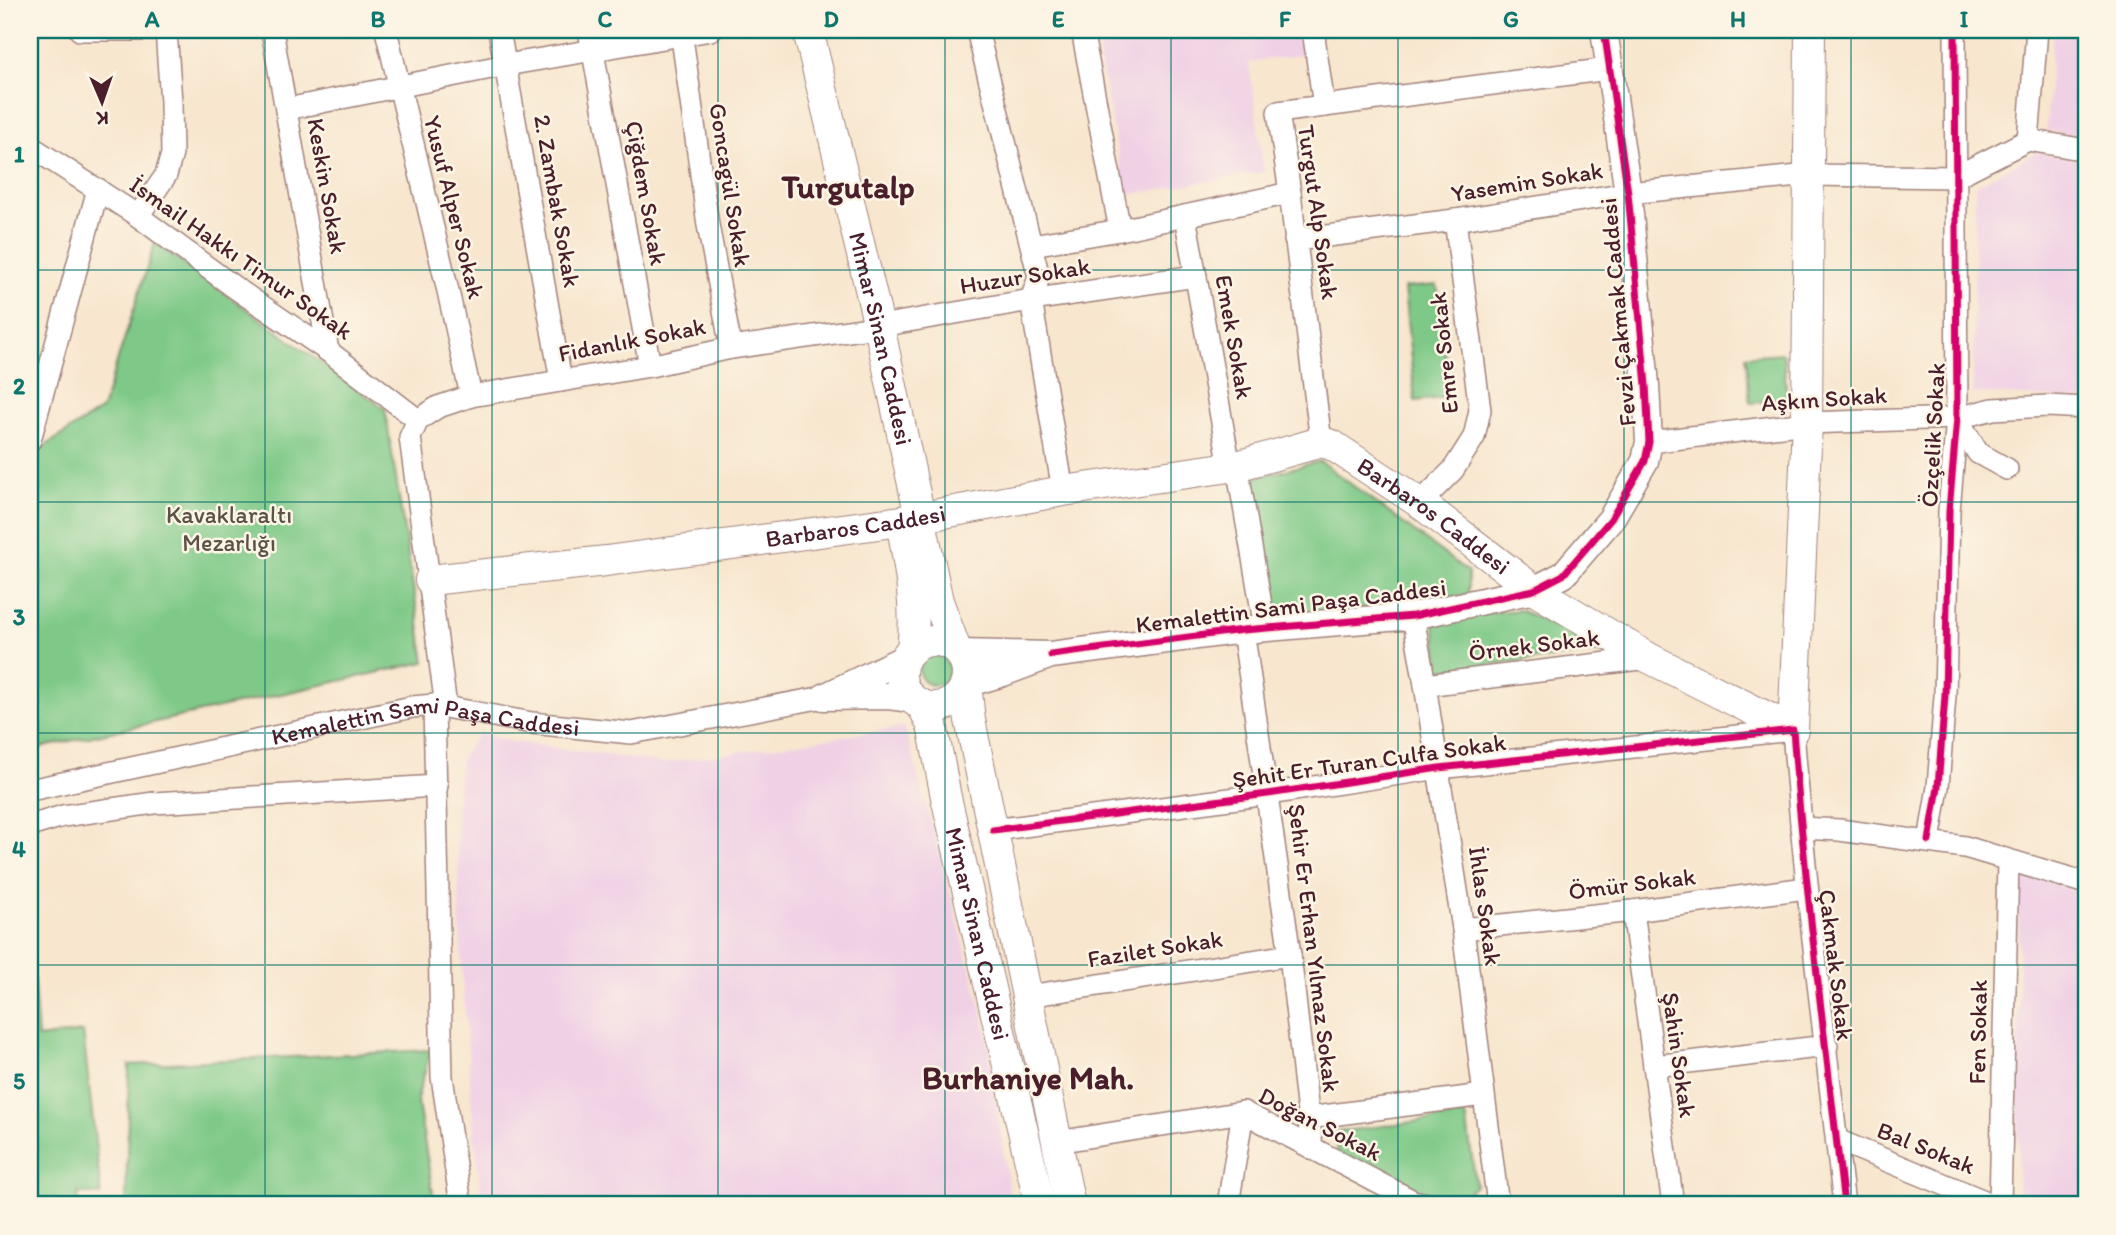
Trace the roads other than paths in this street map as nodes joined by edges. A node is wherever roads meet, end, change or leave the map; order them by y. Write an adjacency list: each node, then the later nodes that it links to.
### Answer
1 (80, 30): 2 (street)
2 (149, 30)
3 (166, 30): 33 (street)
4 (272, 30): 24 (street, Keskin Sokak)
5 (386, 30): 22 (street, Yusuf Alper Sokak)
6 (499, 30): 20 (street, 2. Zambak Sokak)
7 (589, 30): 19 (street, Çiğdem Sokak)
8 (711, 30): 18 (street)
9 (789, 30): 41 (main road, Mimar Sinan Caddesi)
10 (808, 30): 41 (main road, Mimar Sinan Caddesi)
11 (977, 30): 38 (street)
12 (1082, 30): 36 (street)
13 (1313, 30): 23 (street, Turgut Alp Sokak)
14 (1604, 30): 21 (street, Fevzi Çakmak Caddesi)
15 (1810, 30): 28 (main road)
16 (1955, 30): 29 (street, Özçelik Sokak)
17 (2037, 30): 25 (street)
18 (681, 32): 19 (street); 42 (street, Goncagül Sokak)
19 (594, 51): 20 (street); 44 (street, Çiğdem Sokak)
20 (506, 65): 22 (street); 45 (street, 2. Zambak Sokak)
21 (1609, 69): 23 (street); 32 (street, Fevzi Çakmak Caddesi)
22 (398, 87): 24 (street); 46 (street, Yusuf Alper Sokak)
23 (1324, 106): 31 (street, Turgut Alp Sokak)
24 (287, 109): 43 (street, Keskin Sokak)
25 (2028, 140): 27 (street); 29 (street)
26 (30, 146): 30 (street, İsmail Hakkı Timur Sokak)
27 (2086, 150)
28 (1809, 175): 29 (street, Yasemin Sokak); 32 (street, Yasemin Sokak); 50 (main road)
29 (1955, 177): 48 (street, Özçelik Sokak)
30 (98, 189): 33 (street, İsmail Hakkı Timur Sokak); 51 (street)
31 (1290, 193): 34 (street); 37 (street, Turgut Alp Sokak)
32 (1628, 193): 35 (street, Yasemin Sokak); 53 (street, Fevzi Çakmak Caddesi)
33 (138, 216): 43 (street, İsmail Hakkı Timur Sokak)
34 (1185, 216): 36 (street); 39 (street, Emek Sokak)
35 (1455, 220): 37 (street, Yasemin Sokak); 57 (street, Emre Sokak)
36 (1120, 230): 38 (street)
37 (1296, 240): 52 (street, Turgut Alp Sokak)
38 (1032, 245): 40 (street)
39 (1196, 276): 40 (street, Huzur Sokak); 54 (street, Emek Sokak)
40 (1031, 300): 41 (street, Huzur Sokak); 56 (street)
41 (871, 328): 42 (street, Fidanlık Sokak); 58 (main road, Mimar Sinan Caddesi)
42 (731, 348): 44 (street, Fidanlık Sokak)
43 (328, 351): 49 (street, İsmail Hakkı Timur Sokak)
44 (650, 366): 45 (street, Fidanlık Sokak)
45 (561, 381): 46 (street, Fidanlık Sokak)
46 (471, 396): 49 (street, Fidanlık Sokak)
47 (2086, 408): 48 (street, Aşkın Sokak)
48 (1957, 418): 50 (street, Aşkın Sokak); 55 (street); 80 (street, Özçelik Sokak)
49 (418, 420): 59 (street)
50 (1807, 423): 53 (street, Aşkın Sokak); 72 (main road)
51 (30, 437)
52 (1321, 442): 54 (main road, Barbaros Caddesi); 57 (main road, Barbaros Caddesi)
53 (1649, 442): 60 (street, Fevzi Çakmak Caddesi)
54 (1234, 466): 56 (main road, Barbaros Caddesi); 62 (street)
55 (2007, 469)
56 (1063, 491): 58 (main road, Barbaros Caddesi)
57 (1420, 503): 60 (main road, Barbaros Caddesi)
58 (910, 519): 59 (main road, Barbaros Caddesi); 63 (main road, Mimar Sinan Caddesi); 64 (main road, Mimar Sinan Caddesi)
59 (430, 580): 71 (street)
60 (1534, 590): 61 (street, Kemalettin Sami Paşa Caddesi); 66 (main road, Barbaros Caddesi)
61 (1413, 616): 62 (street, Kemalettin Sami Paşa Caddesi); 68 (street, İhlas Sokak)
62 (1254, 629): 65 (street, Kemalettin Sami Paşa Caddesi); 76 (street, Şehir Er Erhan Yılmaz Sokak)
63 (958, 650): 64 (main road); 65 (street); 67 (main road)
64 (908, 654): 69 (street); 70 (main road)
65 (1051, 655): 67 (street)
66 (1649, 658): 68 (street, Örnek Sokak); 72 (main road, Barbaros Caddesi)
67 (966, 684): 70 (main road); 79 (main road, Mimar Sinan Caddesi)
68 (1425, 685): 73 (street, İhlas Sokak)
69 (824, 697): 70 (street); 71 (street, Kemalettin Sami Paşa Caddesi)
70 (917, 702): 98 (main road, Mimar Sinan Caddesi)
71 (440, 706): 74 (street); 75 (street, Kemalettin Sami Paşa Caddesi)
72 (1793, 730): 73 (street, Şehit Er Turan Culfa Sokak); 78 (street, Çakmak Sokak)
73 (1438, 768): 76 (street, Şehit Er Turan Culfa Sokak); 85 (street, İhlas Sokak)
74 (437, 786): 77 (street); 97 (street)
75 (30, 790)
76 (1268, 794): 79 (street, Şehit Er Turan Culfa Sokak); 86 (street, Şehir Er Erhan Yılmaz Sokak)
77 (30, 826)
78 (1801, 828): 80 (street); 83 (street, Çakmak Sokak)
79 (993, 830): 87 (main road, Mimar Sinan Caddesi)
80 (1929, 841): 81 (street)
81 (2008, 860): 82 (street); 105 (street, Fen Sokak)
82 (2086, 883)
83 (1806, 888): 84 (street, Ömür Sokak); 88 (street, Çakmak Sokak)
84 (1633, 911): 85 (street, Ömür Sokak); 89 (street, Şahin Sokak)
85 (1463, 929): 90 (street, İhlas Sokak)
86 (1290, 955): 87 (street, Fazilet Sokak); 92 (street, Şehir Er Erhan Yılmaz Sokak)
87 (1028, 996): 94 (main road, Mimar Sinan Caddesi)
88 (1827, 1046): 89 (street); 93 (street, Çakmak Sokak)
89 (1654, 1066): 102 (street, Şahin Sokak)
90 (1483, 1096): 92 (street); 101 (street, İhlas Sokak)
91 (1243, 1112): 94 (street, Doğan Sokak); 95 (street, Doğan Sokak); 100 (street)
92 (1308, 1118): 95 (street, Şehir Er Erhan Yılmaz Sokak)
93 (1837, 1140): 103 (street, Çakmak Sokak); 104 (street, Bal Sokak)
94 (1057, 1142): 99 (main road, Mimar Sinan Caddesi)
95 (1312, 1147): 96 (street, Doğan Sokak)
96 (1419, 1204)
97 (461, 1205)
98 (1040, 1205)
99 (1070, 1205)
100 (1228, 1205)
101 (1498, 1205)
102 (1673, 1205)
103 (1844, 1205)
104 (1994, 1205)
105 (2000, 1205)

